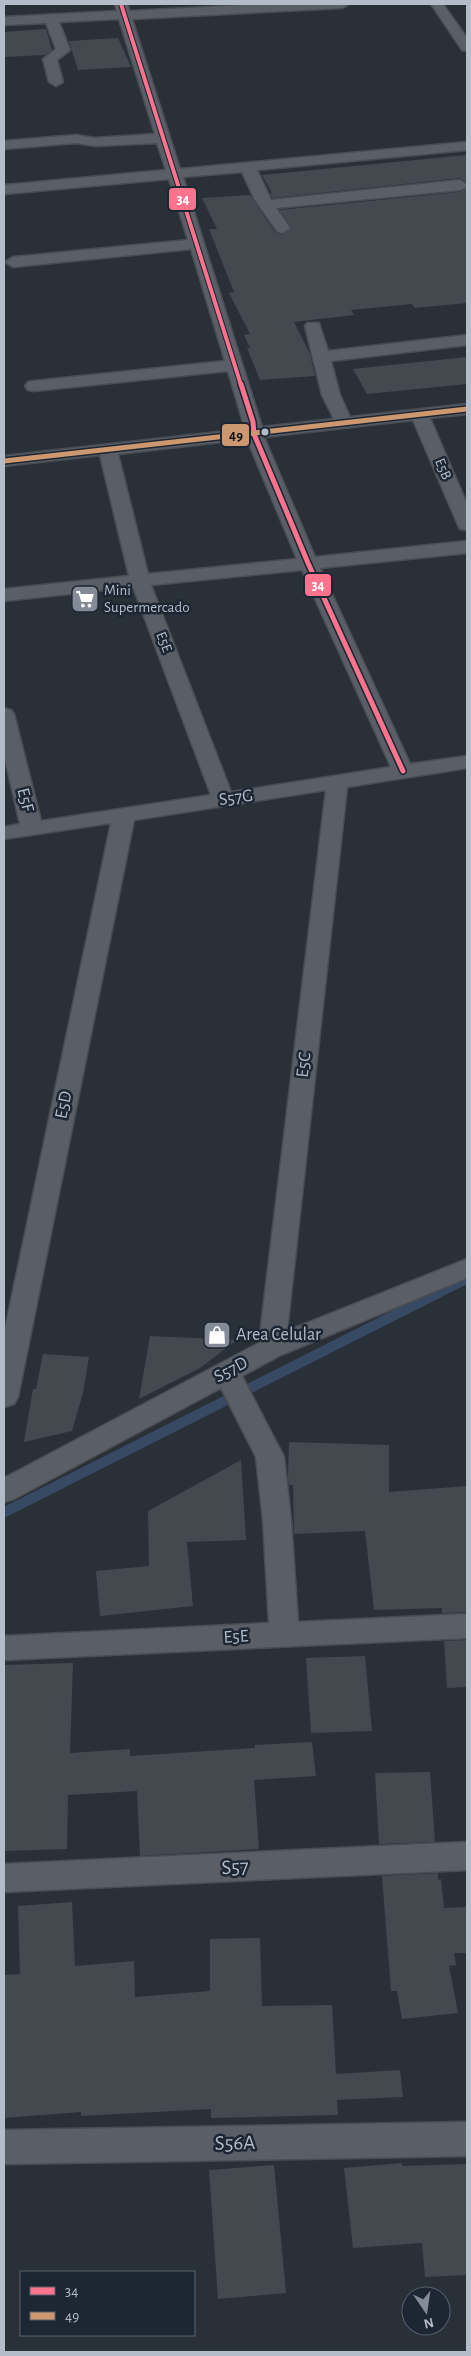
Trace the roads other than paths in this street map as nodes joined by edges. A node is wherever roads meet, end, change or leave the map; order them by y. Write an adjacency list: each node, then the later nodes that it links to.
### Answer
1 (342, 4): 3 (street)
2 (437, 4): 6 (street)
3 (123, 9): 4 (street); 8 (street)
4 (51, 18): 5 (street); 7 (street)
5 (4, 21)
6 (467, 46)
7 (56, 82)
8 (163, 138): 9 (street); 12 (street)
9 (4, 145)
10 (467, 146): 11 (street)
11 (247, 166): 12 (street); 15 (street)
12 (174, 172): 14 (street); 17 (street)
13 (460, 185): 15 (street)
14 (4, 190)
15 (266, 205): 16 (street)
16 (282, 228)
17 (198, 244): 18 (street); 22 (street)
18 (13, 262)
19 (313, 326): 21 (street)
20 (467, 340): 21 (street)
21 (321, 357): 27 (street)
22 (235, 365): 23 (street); 28 (street)
23 (34, 386)
24 (467, 398): 27 (street)
25 (467, 409): 26 (street)
26 (419, 413): 27 (street); 32 (street, E5B)
27 (341, 418): 28 (street)
28 (253, 428): 29 (street); 30 (street); 34 (street)
29 (4, 450)
30 (108, 450): 31 (street); 35 (street, E5E)
31 (4, 461)
32 (467, 526)
33 (467, 547): 34 (street)
34 (308, 564): 35 (street); 39 (street)
35 (140, 582): 36 (street); 41 (street, E5E)
36 (4, 596)
37 (4, 714): 43 (street, E5F)
38 (467, 762): 39 (street, S57G)
39 (403, 771): 40 (street, S57G)
40 (337, 783): 41 (street, S57G); 46 (street, E5C)
41 (224, 800): 42 (street, S57G)
42 (124, 814): 43 (street, S57G); 48 (street, E5D)
43 (32, 828): 44 (street, S57G)
44 (4, 832)
45 (467, 1268): 46 (street, S57D)
46 (272, 1348): 47 (street, S57D)
47 (226, 1372): 49 (street, S57D); 51 (street)
48 (4, 1397)
49 (4, 1491)
50 (467, 1626): 51 (street, E5E)
51 (284, 1635): 52 (street, E5E)
52 (4, 1648)
53 (467, 1856): 54 (street, S57)
54 (4, 1878)
55 (467, 2139): 56 (street, S56A)
56 (4, 2147)

